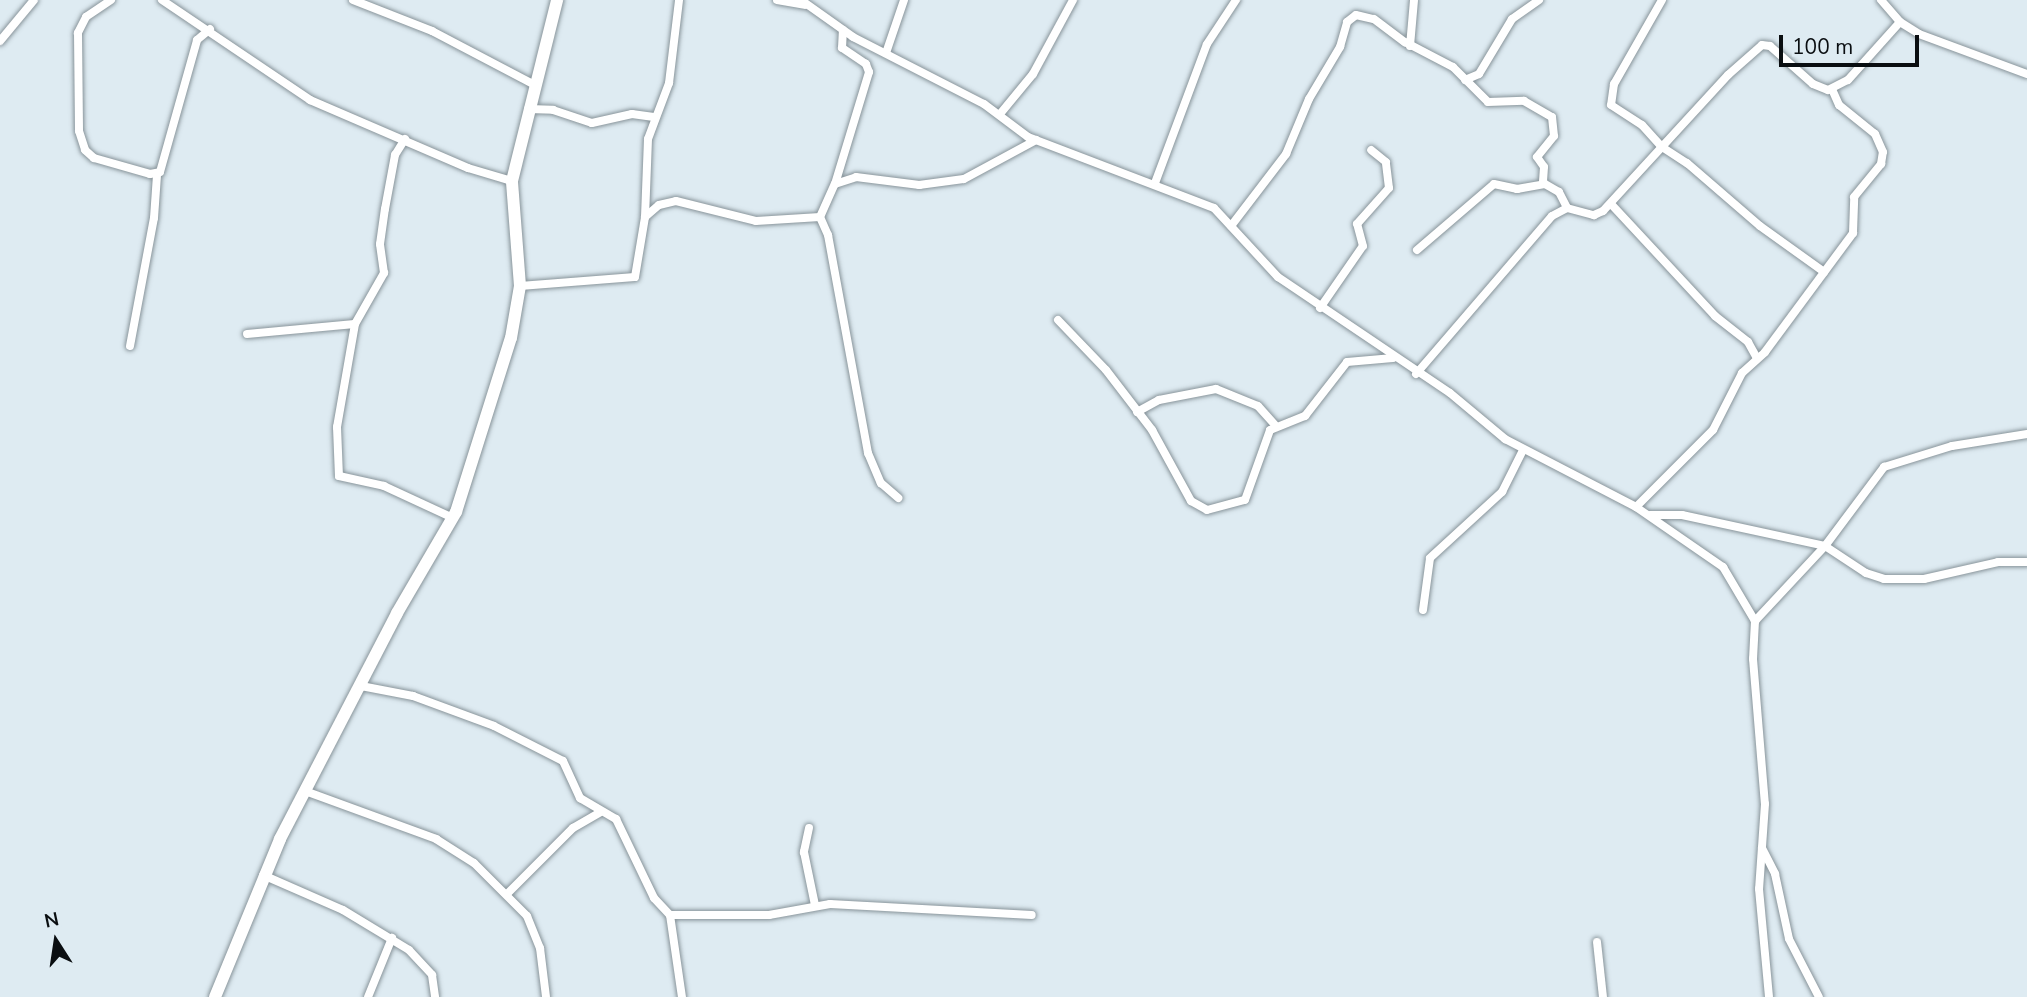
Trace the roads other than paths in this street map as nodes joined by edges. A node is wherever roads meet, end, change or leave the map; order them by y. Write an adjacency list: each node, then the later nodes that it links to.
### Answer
1 (34, 0): 19 (street)
2 (111, 0): 33 (street)
3 (162, 0): 17 (street)
4 (354, 0): 24 (street)
5 (557, 0): 24 (main road)
6 (679, 0): 28 (street)
7 (777, 0): 15 (street)
8 (904, 0): 21 (street)
9 (1073, 0): 27 (street)
10 (1236, 0): 35 (street)
11 (1414, 0): 20 (street)
12 (1539, 0): 23 (street)
13 (1662, 0): 31 (street)
14 (1881, 0): 16 (street)
15 (803, 3): 18 (street)
16 (1900, 22): 22 (street); 25 (street)
17 (209, 29): 29 (street); 33 (street)
18 (843, 30): 21 (street); 37 (street)
19 (0, 41)
20 (1410, 46): 23 (street); 42 (street)
21 (886, 54): 27 (street)
22 (2027, 74)
23 (1465, 80): 36 (street)
24 (533, 84): 26 (main road)
25 (1832, 89): 31 (street); 44 (street)
26 (526, 109): 28 (street); 34 (main road)
27 (1000, 114): 30 (street)
28 (654, 117): 40 (street)
29 (405, 139): 34 (street); 48 (street)
30 (1036, 140): 35 (street); 37 (street)
31 (1662, 147): 38 (street); 44 (street)
32 (1371, 150): 46 (street)
33 (157, 175): 50 (street)
34 (512, 181): 45 (main road)
35 (1155, 183): 42 (street)
36 (1543, 183): 39 (street); 43 (street)
37 (835, 184): 41 (street)
38 (1611, 204): 39 (street); 52 (street)
39 (1567, 208): 53 (street)
40 (645, 217): 41 (street); 45 (street)
41 (820, 217): 58 (street)
42 (1231, 226): 46 (street)
43 (1417, 250)
44 (1824, 272): 52 (street)
45 (520, 286): 61 (main road)
46 (1320, 308): 51 (street)
47 (1058, 320): 54 (street)
48 (355, 324): 49 (street); 61 (street)
49 (247, 334)
50 (130, 346)
51 (1392, 358): 53 (street); 55 (street)
52 (1757, 358): 59 (street)
53 (1416, 373): 57 (street)
54 (1137, 412): 55 (street); 55 (street)
55 (1275, 425)
56 (2027, 434): 62 (street)
57 (1523, 450): 59 (street); 64 (street)
58 (898, 498)
59 (1636, 507): 60 (street)
60 (1648, 516): 62 (street); 65 (street)
61 (453, 518): 66 (main road)
62 (1825, 546): 63 (street); 65 (street)
63 (2027, 562)
64 (1423, 610)
65 (1755, 621): 70 (street)
66 (361, 686): 67 (main road); 68 (street)
67 (305, 791): 71 (main road); 72 (street)
68 (601, 811): 72 (street); 74 (street)
69 (809, 828): 73 (street)
70 (1762, 847): 85 (street); 86 (street)
71 (264, 875): 76 (street); 79 (main road)
72 (508, 893): 78 (street)
73 (815, 905): 74 (street); 75 (street)
74 (670, 915): 83 (street)
75 (1032, 915)
76 (392, 938): 80 (street); 81 (street)
77 (1597, 942): 84 (street)
78 (545, 994): 82 (street)
79 (215, 997)
80 (368, 997)
81 (435, 997)
82 (554, 997)
83 (682, 997)
84 (1603, 997)
85 (1769, 997)
86 (1819, 997)

